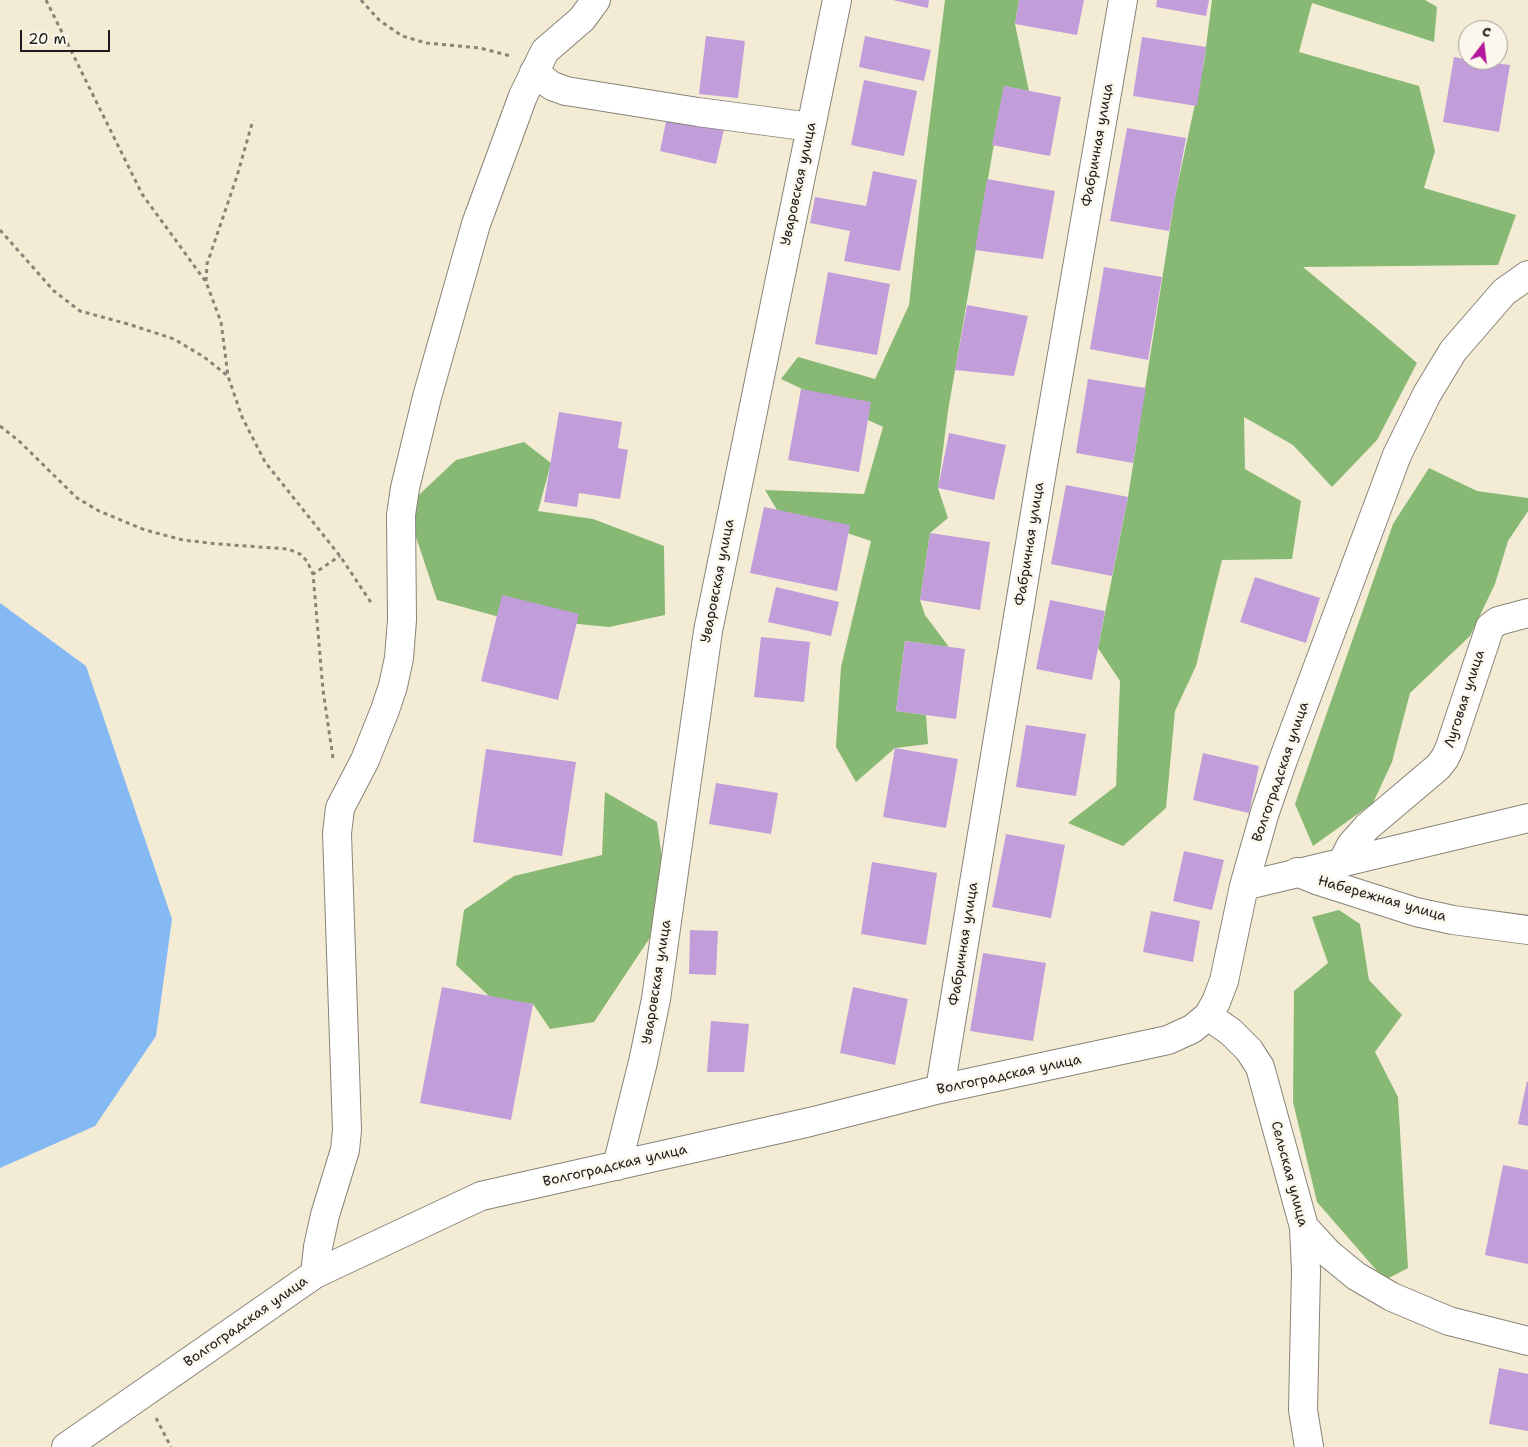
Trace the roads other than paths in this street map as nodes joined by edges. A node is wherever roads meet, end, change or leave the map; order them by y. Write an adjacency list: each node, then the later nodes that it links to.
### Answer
1 (596, 0): 4 (street)
2 (836, 0): 5 (street, Уваровская улица)
3 (1123, 0): 14 (street, Фабричная улица)
4 (534, 72): 5 (street); 17 (street)
5 (811, 127): 15 (street, Уваровская улица)
6 (1528, 275): 11 (street, Волгоградская улица)
7 (1528, 613): 9 (street, Луговая улица)
8 (1528, 818): 9 (street)
9 (1343, 861): 10 (street)
10 (1297, 872): 11 (street); 12 (street, Набережная улица)
11 (1244, 886): 13 (street, Волгоградская улица)
12 (1528, 930)
13 (1208, 1016): 14 (street, Волгоградская улица); 16 (street, Сельская улица)
14 (940, 1090): 15 (street, Волгоградская улица)
15 (617, 1166): 17 (street, Волгоградская улица)
16 (1304, 1227): 18 (street); 20 (street, Сельская улица)
17 (314, 1274): 19 (street, Волгоградская улица)
18 (1528, 1341)
19 (66, 1447)
20 (1309, 1447)

